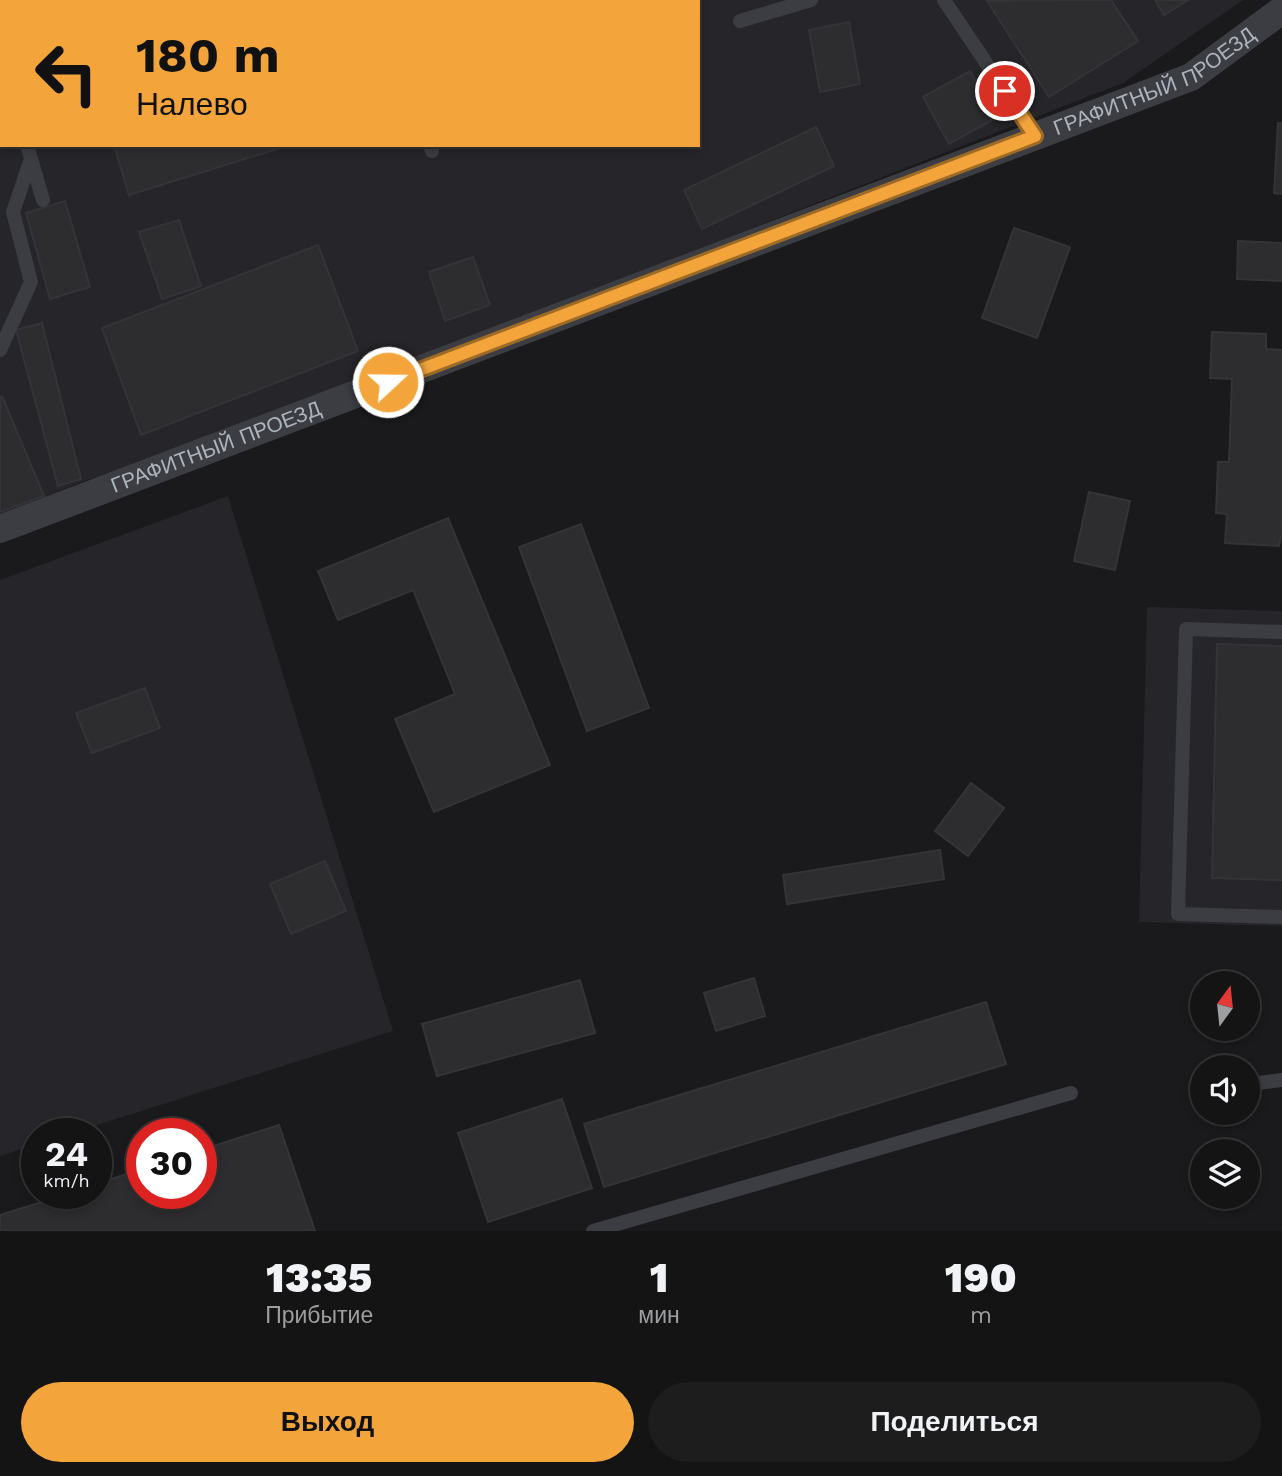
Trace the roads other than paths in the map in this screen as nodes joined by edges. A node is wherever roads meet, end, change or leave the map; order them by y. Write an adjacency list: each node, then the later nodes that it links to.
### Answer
1 (811, 0): 4 (lane)
2 (944, 0): 5 (lane)
3 (1282, 10): 5 (street, ГРАФИТНЫЙ ПРОЕЗД)
4 (740, 21)
5 (1035, 136): 10 (street, ГРАФИТНЫЙ ПРОЕЗД)
6 (27, 147): 7 (lane)
7 (30, 162): 8 (lane); 9 (lane)
8 (43, 200)
9 (0, 350)
10 (0, 529)
11 (1282, 632): 12 (lane)
12 (1282, 917)
13 (1282, 1080): 14 (lane)
14 (1260, 1083)
15 (1071, 1093): 16 (lane)
16 (593, 1231)

